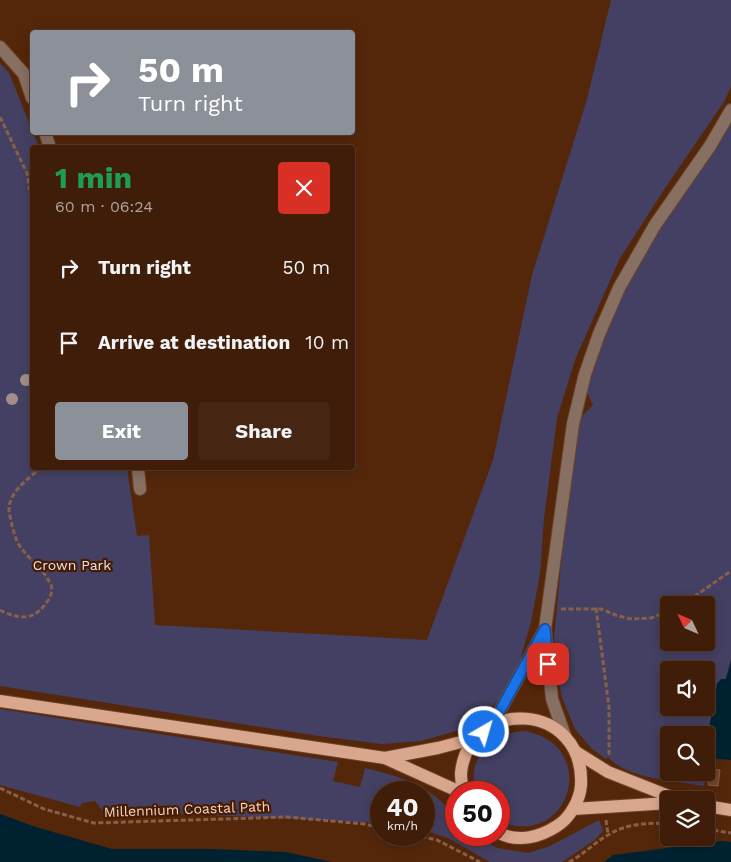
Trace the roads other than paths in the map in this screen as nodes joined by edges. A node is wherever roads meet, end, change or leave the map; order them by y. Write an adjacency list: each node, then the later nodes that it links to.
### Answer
1 (0, 47): 2 (street)
2 (30, 92)
3 (731, 110): 6 (street)
4 (138, 470): 5 (street)
5 (140, 489)
6 (545, 629): 8 (street); 9 (street)
7 (0, 700): 12 (main road)
8 (492, 725): 9 (main road); 10 (main road)
9 (565, 736): 11 (main road)
10 (476, 738): 12 (main road); 13 (main road)
11 (576, 752): 15 (main road); 18 (main road)
12 (385, 758): 14 (main road)
13 (461, 781)
14 (445, 785)
15 (660, 793)
16 (660, 804): 18 (main road)
17 (715, 807): 19 (main road)
18 (573, 810): 20 (main road)
19 (731, 810)
20 (510, 837)

